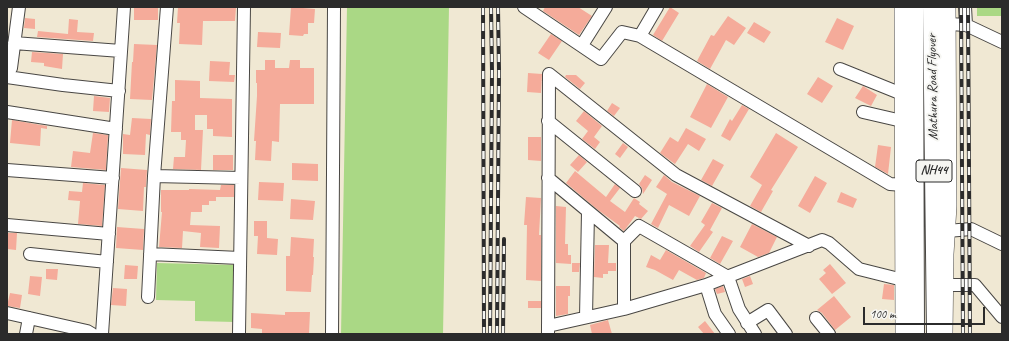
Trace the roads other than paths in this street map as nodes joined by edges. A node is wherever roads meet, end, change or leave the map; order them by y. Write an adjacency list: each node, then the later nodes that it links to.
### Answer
1 (19, 7): 18 (street)
2 (124, 7): 20 (street)
3 (167, 7): 31 (street)
4 (244, 7): 33 (street)
5 (334, 7): 65 (street)
6 (524, 7): 19 (street)
7 (606, 7): 19 (street)
8 (657, 7): 16 (street)
9 (902, 7): 24 (main road)
10 (914, 7): 71 (highway, Mathura Road Flyover / NH44)
11 (932, 7): 72 (highway, Mathura Road Flyover / NH44)
12 (948, 7): 14 (main road)
13 (965, 7): 15 (street)
14 (949, 24): 15 (street); 39 (main road)
15 (966, 25): 17 (street)
16 (640, 36): 19 (street); 35 (street)
17 (1002, 42)
18 (12, 44): 20 (street); 22 (street)
19 (582, 45)
20 (121, 51): 23 (street)
21 (840, 69): 24 (street)
22 (7, 76): 23 (street)
23 (118, 91): 29 (street)
24 (902, 94): 28 (main road)
25 (7, 112): 29 (street)
26 (863, 112): 28 (street)
27 (548, 121): 34 (street); 36 (street); 43 (street)
28 (902, 121): 35 (main road)
29 (116, 129): 32 (street)
30 (7, 170): 32 (street)
31 (154, 176): 33 (street); 45 (street)
32 (113, 178): 40 (street)
33 (241, 178): 46 (street)
34 (548, 178): 37 (street); 60 (street)
35 (903, 185): 49 (main road)
36 (635, 191)
37 (588, 212): 41 (street); 55 (street)
38 (7, 225): 40 (street)
39 (947, 231): 42 (street); 51 (main road)
40 (109, 234): 47 (street)
41 (624, 242): 48 (street); 53 (street)
42 (1002, 244)
43 (809, 246): 48 (street); 49 (street)
44 (30, 254): 47 (street)
45 (150, 254): 46 (street); 52 (street)
46 (240, 258): 64 (street)
47 (107, 262): 63 (street)
48 (728, 277): 50 (street); 59 (street)
49 (903, 280): 70 (main road)
50 (706, 285): 53 (street); 66 (street)
51 (945, 285): 56 (street); 73 (main road)
52 (148, 297)
53 (624, 309): 55 (street)
54 (7, 313): 57 (street)
55 (586, 317): 60 (street)
56 (1002, 317)
57 (29, 318): 61 (street); 62 (street)
58 (816, 318): 69 (street)
59 (747, 323): 67 (street); 68 (street)
60 (548, 330)
61 (26, 334)
62 (92, 334)
63 (102, 334)
64 (239, 334)
65 (332, 334)
66 (729, 334)
67 (755, 334)
68 (786, 334)
69 (829, 334)
70 (903, 334)
71 (915, 334)
72 (936, 334)
73 (945, 334)

